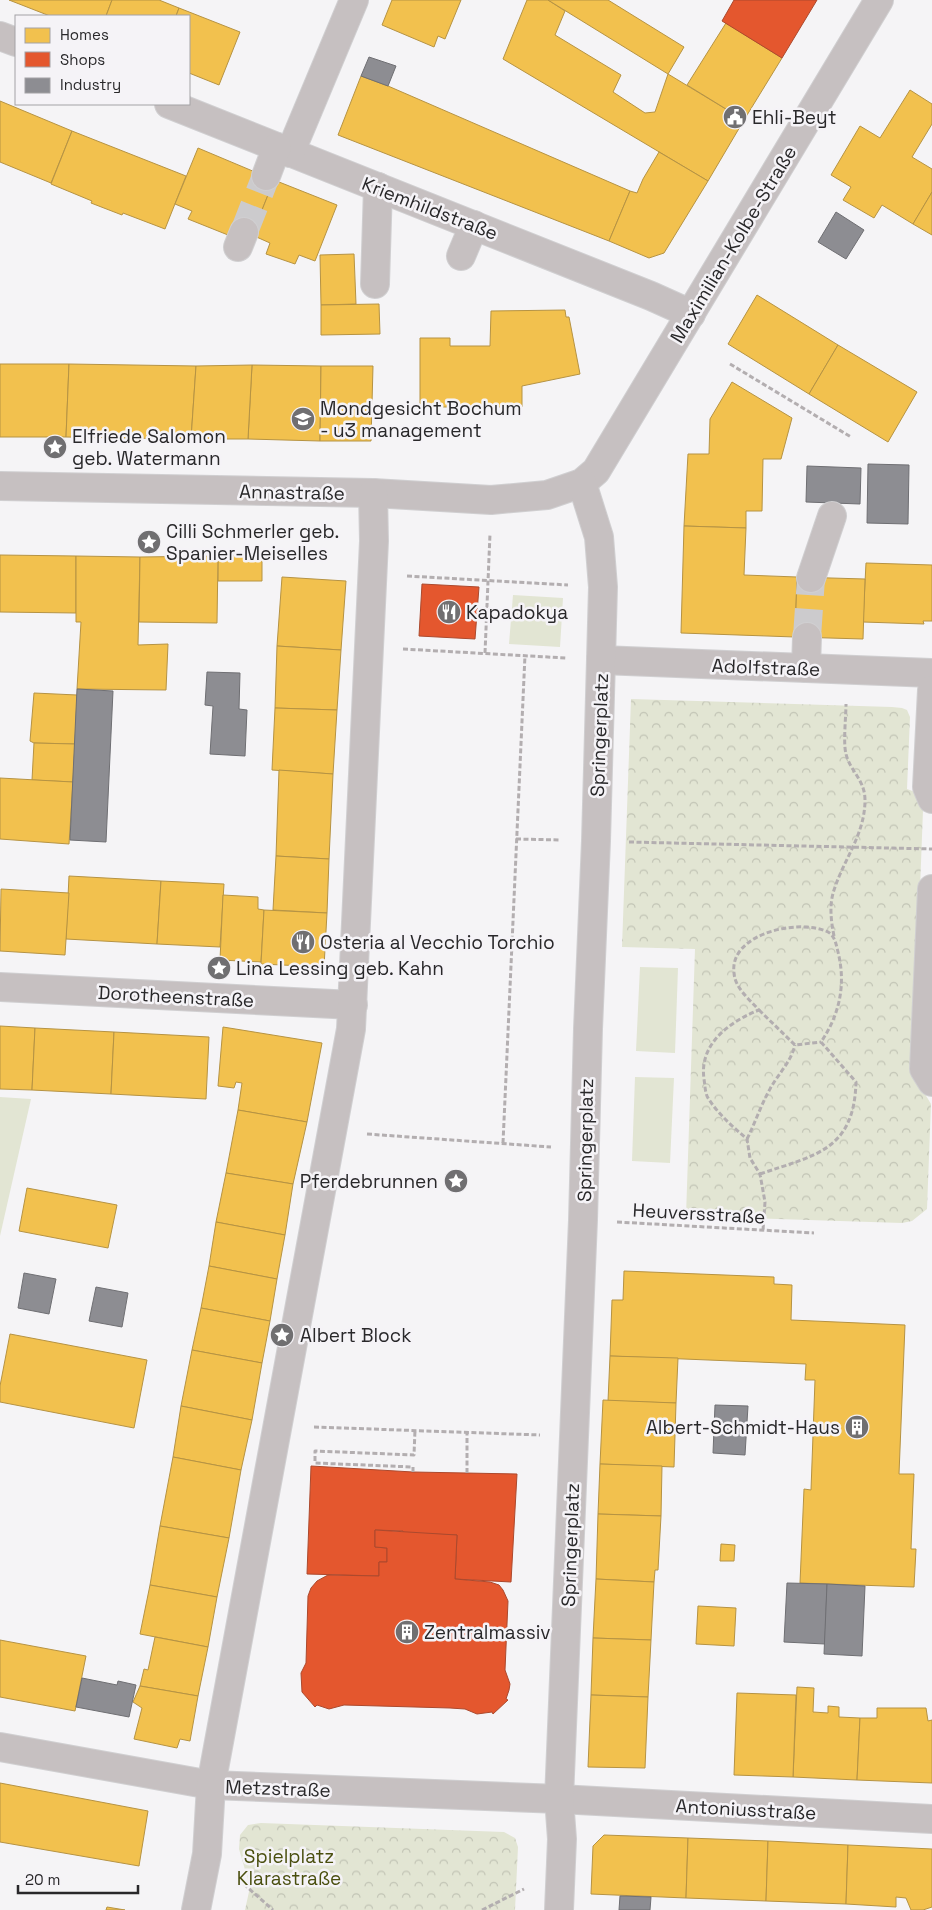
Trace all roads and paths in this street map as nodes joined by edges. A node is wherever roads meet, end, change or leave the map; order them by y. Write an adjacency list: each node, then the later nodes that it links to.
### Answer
1 (354, 0): 6 (street)
2 (879, 0): 12 (street, Maximilian-Kolbe-Straße)
3 (0, 36): 4 (street)
4 (15, 42)
5 (172, 105): 6 (street, Kriemhildstraße)
6 (284, 150): 7 (street); 8 (street, Kriemhildstraße)
7 (266, 176)
8 (378, 187): 9 (street, Kriemhildstraße); 11 (street)
9 (474, 225): 10 (street); 12 (street, Kriemhildstraße)
10 (461, 256)
11 (374, 284)
12 (691, 314): 15 (street, Maximilian-Kolbe-Straße)
13 (730, 364): 14 (path)
14 (851, 437)
15 (582, 484): 18 (street, Annastraße); 23 (street, Springerplatz)
16 (0, 486): 17 (street, Annastraße)
17 (373, 494): 18 (street, Annastraße); 20 (street)
18 (491, 500): 22 (path)
19 (832, 516): 21 (street)
20 (372, 575): 22 (path); 25 (street)
21 (810, 578)
22 (489, 580): 23 (path); 26 (path)
23 (603, 587): 28 (street, Springerplatz)
24 (807, 637): 29 (street)
25 (370, 647): 26 (path); 41 (street)
26 (484, 653): 27 (path)
27 (525, 655): 28 (path); 34 (path)
28 (601, 660): 29 (street, Adolfstraße); 35 (street, Springerplatz)
29 (806, 668): 30 (street, Adolfstraße)
30 (847, 670): 31 (street, Adolfstraße); 36 (path)
31 (932, 673)
32 (932, 690): 33 (street)
33 (932, 799)
34 (516, 838): 35 (path); 48 (path)
35 (596, 841): 36 (path); 51 (street, Springerplatz)
36 (854, 848): 37 (path); 39 (path)
37 (932, 849)
38 (932, 889): 45 (street)
39 (834, 937): 42 (path); 43 (path)
40 (0, 988): 41 (street, Dorotheenstraße)
41 (353, 1005): 46 (street)
42 (759, 1010): 44 (path); 47 (path)
43 (821, 1042): 44 (path); 50 (path)
44 (795, 1046): 47 (path)
45 (932, 1082)
46 (333, 1131): 48 (path); 54 (street)
47 (747, 1139): 50 (path)
48 (503, 1143): 49 (path)
49 (552, 1156)
50 (760, 1174): 52 (path)
51 (583, 1220): 52 (path, Heuversstraße); 57 (street, Springerplatz)
52 (764, 1230): 53 (path, Heuversstraße)
53 (814, 1232)
54 (278, 1422): 55 (path); 61 (street)
55 (415, 1430): 56 (path); 58 (path)
56 (467, 1432): 57 (path); 59 (path)
57 (574, 1436): 62 (street, Springerplatz)
58 (413, 1472)
59 (467, 1473)
60 (0, 1747): 61 (street, Metzstraße)
61 (211, 1785): 62 (street, Metzstraße); 64 (street)
62 (559, 1799): 63 (street, Antoniusstraße); 65 (street, Springerplatz)
63 (932, 1819)
64 (207, 1854): 66 (street); 67 (path)
65 (561, 1867): 68 (path); 69 (street, Springerplatz)
66 (196, 1910)
67 (273, 1910)
68 (482, 1910)
69 (559, 1910)

